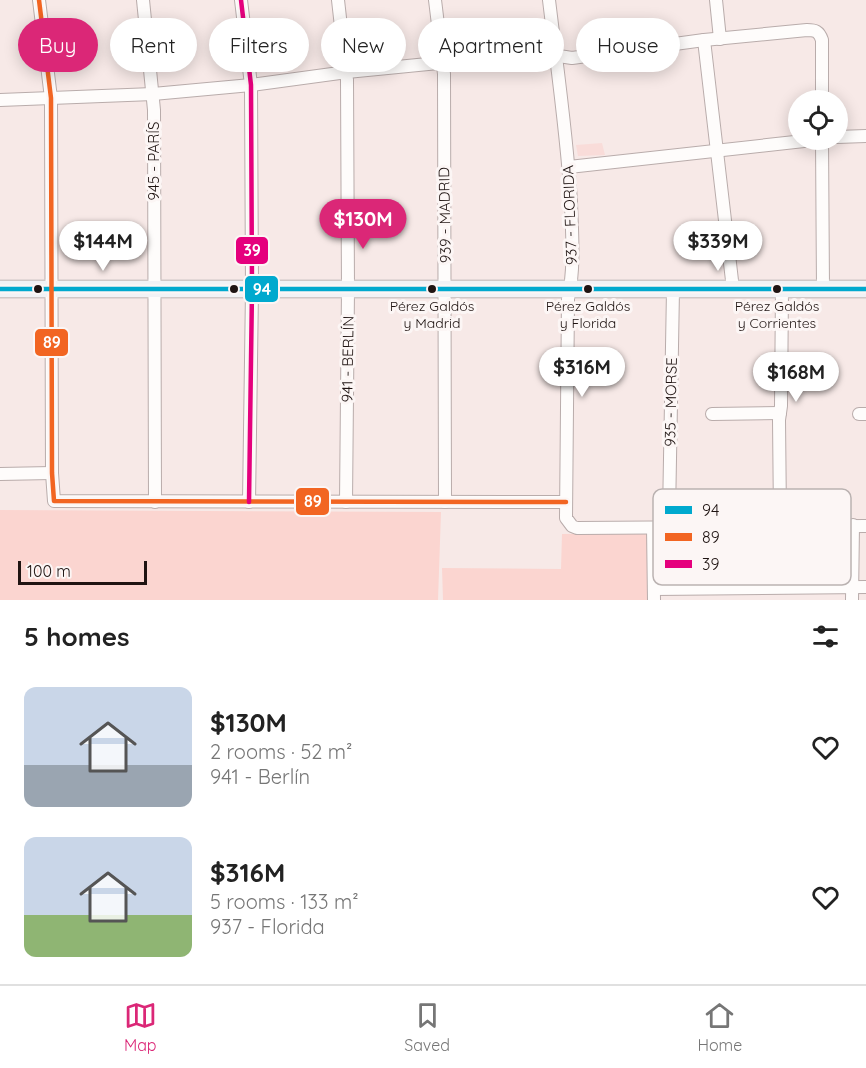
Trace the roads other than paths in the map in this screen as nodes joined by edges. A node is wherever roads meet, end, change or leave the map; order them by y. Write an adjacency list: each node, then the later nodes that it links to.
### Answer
1 (39, 0): 20 (street)
2 (143, 0): 19 (street, 945 - PARÍS)
3 (241, 0): 17 (street)
4 (338, 0): 8 (street, 941 - BERLÍN)
5 (435, 0): 9 (street, 939 - MADRID)
6 (549, 0): 10 (street, 937 - FLORIDA)
7 (716, 0): 11 (street)
8 (340, 18)
9 (437, 18)
10 (551, 18)
11 (720, 39): 12 (street); 18 (street)
12 (704, 40): 13 (street); 26 (street)
13 (564, 56)
14 (346, 72): 17 (street); 29 (street, 941 - BERLÍN)
15 (442, 72): 30 (street, 939 - MADRID)
16 (558, 72): 27 (street, 937 - FLORIDA)
17 (250, 85): 19 (street); 36 (street)
18 (822, 90)
19 (153, 94): 20 (street); 35 (street, 945 - PARÍS)
20 (51, 98): 21 (street); 34 (street)
21 (0, 100)
22 (866, 136): 23 (street)
23 (848, 137)
24 (788, 143): 26 (street)
25 (822, 150): 32 (street)
26 (718, 151): 27 (street); 31 (street)
27 (569, 167): 37 (street, 937 - FLORIDA)
28 (0, 289): 34 (main road)
29 (348, 289): 30 (main road); 36 (main road); 47 (street, 941 - BERLÍN)
30 (446, 289): 37 (main road); 49 (street, 939 - MADRID)
31 (733, 289): 38 (main road); 39 (main road)
32 (823, 289): 33 (main road); 39 (main road)
33 (866, 289)
34 (52, 290): 35 (main road); 42 (street)
35 (154, 290): 36 (main road); 48 (street, 945 - PARÍS)
36 (252, 290): 46 (street)
37 (570, 290): 38 (main road); 50 (street, 937 - FLORIDA)
38 (673, 290): 44 (street, 935 - MORSE)
39 (782, 290): 40 (street)
40 (780, 413): 41 (street); 45 (street)
41 (712, 414)
42 (52, 473): 43 (street); 48 (street)
43 (0, 474)
44 (669, 489)
45 (780, 489)
46 (249, 501): 47 (street); 48 (street)
47 (346, 501): 49 (street)
48 (155, 502)
49 (445, 502): 50 (street)
50 (566, 502): 53 (street)
51 (853, 525): 52 (street); 54 (street)
52 (866, 525)
53 (653, 528)
54 (852, 587): 55 (street); 56 (street); 57 (street)
55 (866, 587)
56 (654, 594)
57 (852, 600)

